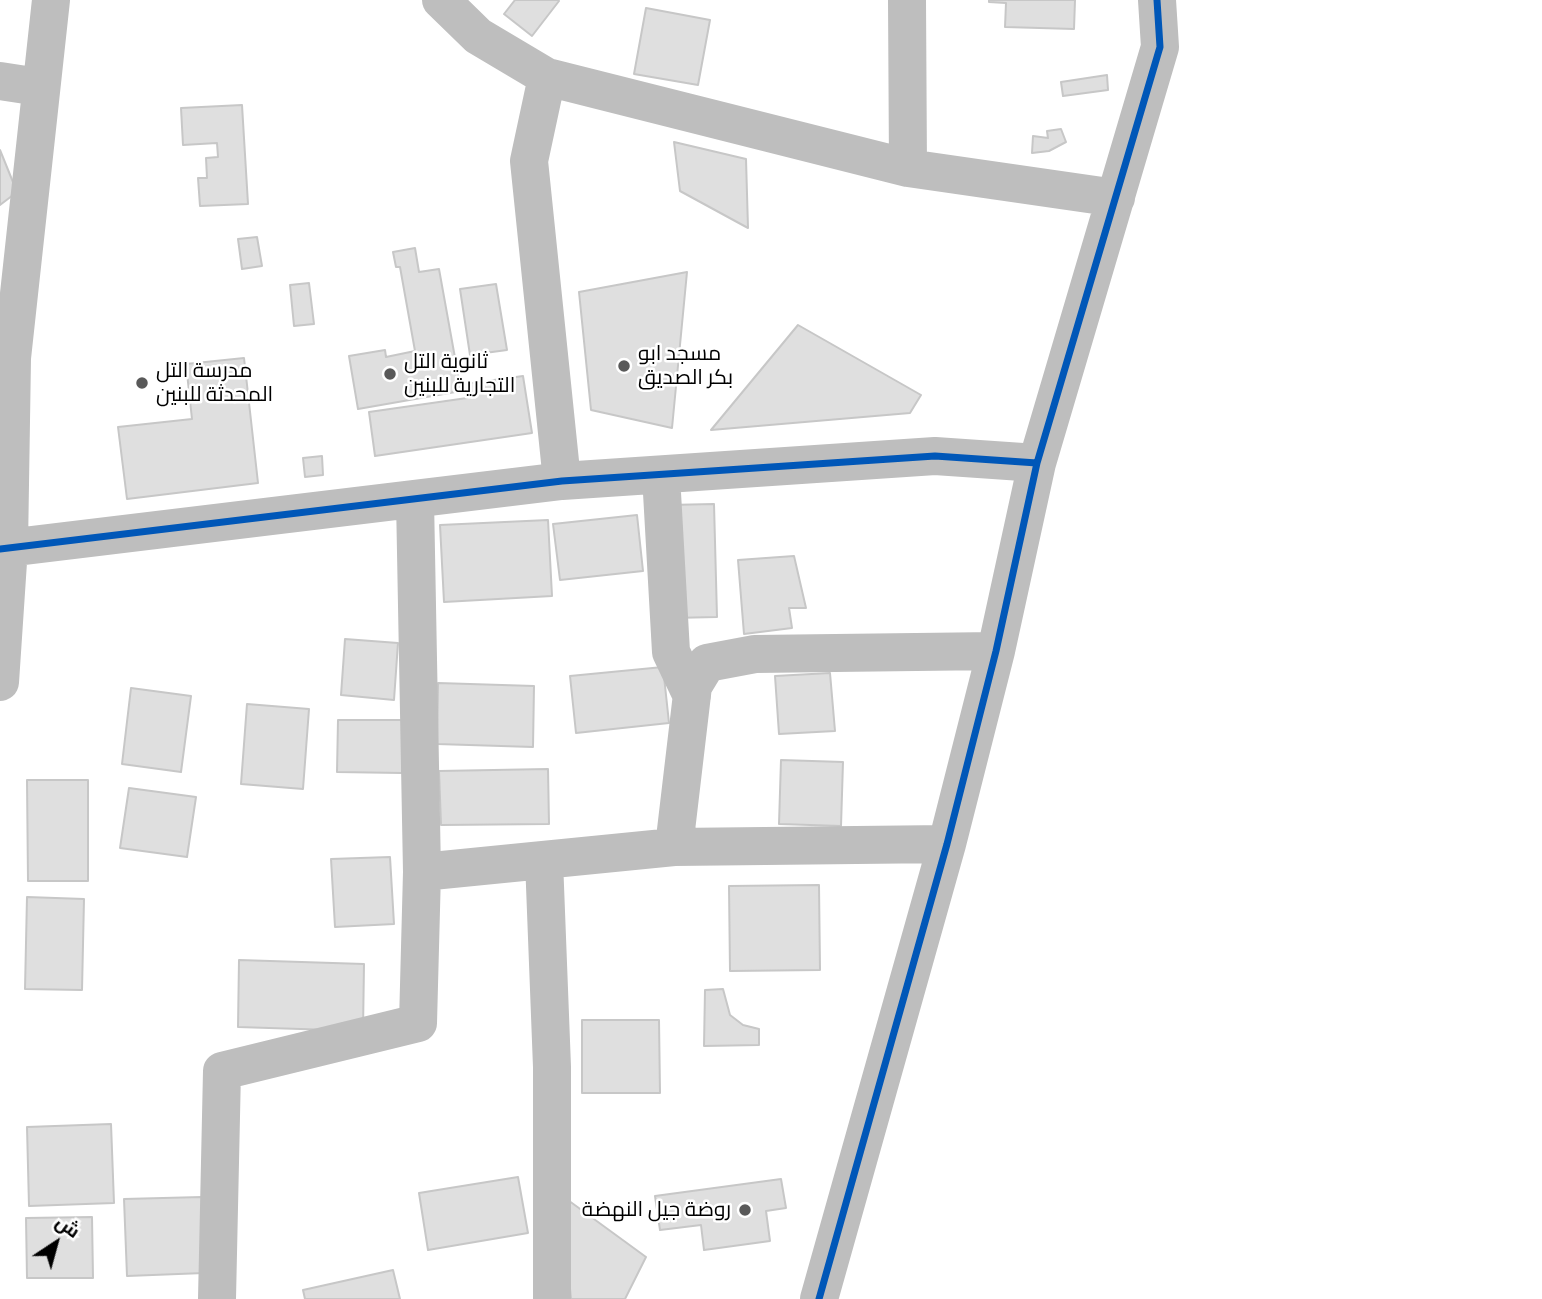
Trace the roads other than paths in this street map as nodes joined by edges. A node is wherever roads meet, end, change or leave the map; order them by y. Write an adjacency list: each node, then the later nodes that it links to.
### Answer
1 (51, 0): 7 (street)
2 (441, 0): 5 (street)
3 (907, 0): 8 (street)
4 (1157, 0): 9 (street)
5 (547, 77): 8 (street); 13 (street)
6 (0, 81): 7 (street)
7 (39, 87): 10 (street)
8 (908, 167): 9 (street)
9 (1116, 198): 11 (street)
10 (6, 357): 15 (street)
11 (1037, 463): 12 (street); 16 (street)
12 (660, 475): 13 (street); 18 (street)
13 (562, 481): 14 (street)
14 (415, 499): 15 (street); 22 (street)
15 (4, 548): 17 (street)
16 (996, 651): 18 (street); 19 (street)
17 (0, 682)
18 (692, 696): 20 (street)
19 (947, 844): 20 (street); 25 (street)
20 (674, 847): 21 (street)
21 (544, 860): 22 (street); 24 (street)
22 (422, 872): 23 (street)
23 (217, 1299)
24 (552, 1299)
25 (820, 1299)

